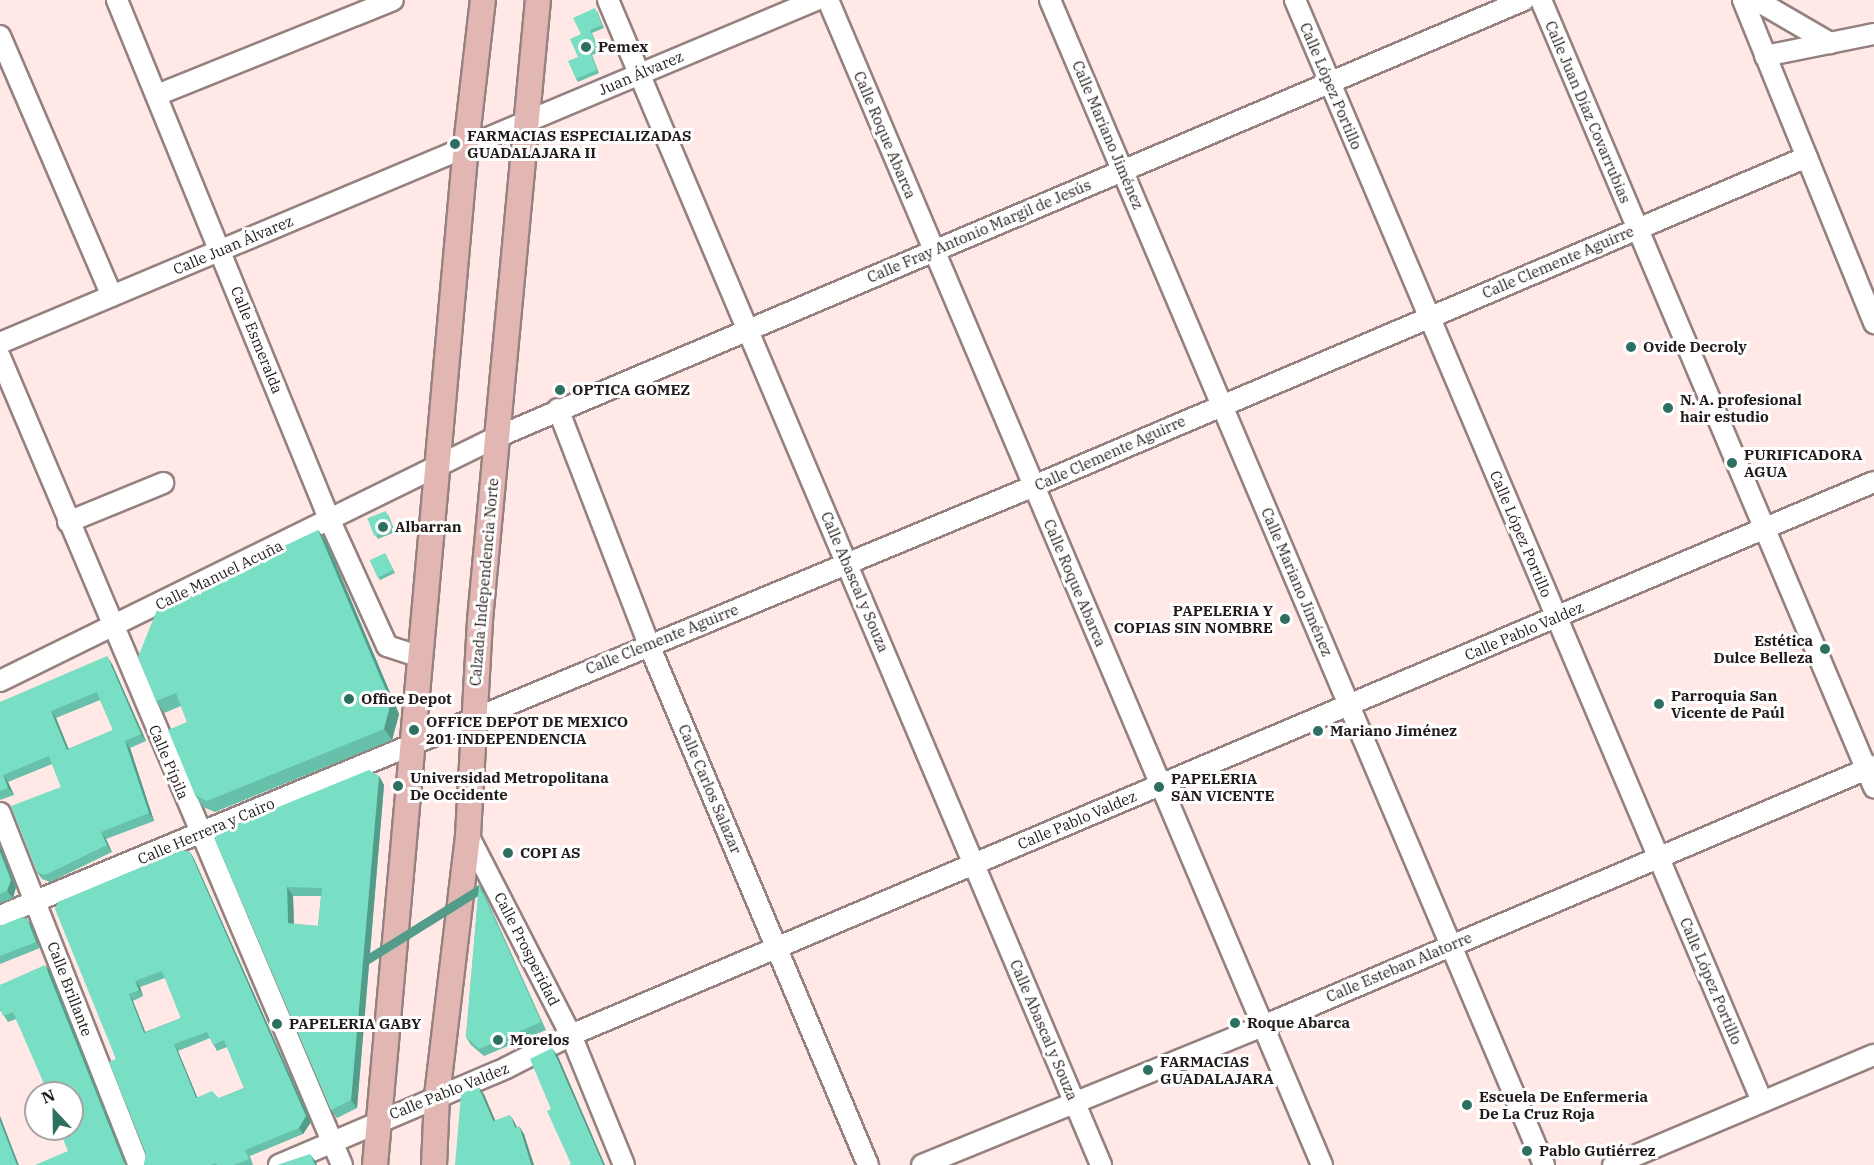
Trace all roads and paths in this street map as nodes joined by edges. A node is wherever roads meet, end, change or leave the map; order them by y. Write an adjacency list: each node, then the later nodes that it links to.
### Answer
1 (117, 0): 20 (street, Calle Esmeralda)
2 (393, 0): 20 (street)
3 (483, 0): 22 (main road)
4 (538, 0): 21 (main road, Calzada Independencia Norte)
5 (608, 0): 18 (street, Calle Abascal y Souza)
6 (816, 0): 18 (street, Juan Álvarez)
7 (828, 0): 27 (street, Calle Roque Abarca)
8 (1050, 0): 24 (street, Calle Mariano Jiménez)
9 (1294, 0): 19 (street, Calle López Portillo)
10 (1524, 0): 19 (street, Calle Fray Antonio Margil de Jesús)
11 (1541, 0): 25 (street, Calle Juan Díaz Covarrubias)
12 (1743, 0): 17 (street)
13 (1756, 0): 16 (street)
14 (1874, 34): 16 (street)
15 (0, 36): 28 (street)
16 (1830, 43): 17 (street)
17 (1765, 56): 23 (street)
18 (639, 74): 21 (street, Juan Álvarez); 31 (street, Calle Abascal y Souza)
19 (1330, 82): 24 (street, Calle Fray Antonio Margil de Jesús); 29 (street, Calle López Portillo)
20 (156, 95): 26 (street, Calle Esmeralda)
21 (524, 124): 22 (street, Juan Álvarez); 36 (main road, Calzada Independencia Norte)
22 (466, 146): 26 (street, Calle Juan Álvarez); 37 (main road)
23 (1807, 157): 25 (street, Calle Clemente Aguirre); 30 (street)
24 (1122, 170): 27 (street, Calle Fray Antonio Margil de Jesús); 34 (street, Calle Mariano Jiménez)
25 (1637, 229): 29 (street, Calle Clemente Aguirre); 43 (street, Calle Juan Díaz Covarrubias)
26 (222, 250): 28 (street, Calle Juan Álvarez); 41 (street, Calle Esmeralda)
27 (934, 250): 31 (street, Calle Fray Antonio Margil de Jesús); 40 (street, Calle Roque Abarca)
28 (112, 296): 32 (street, Calle Juan Álvarez)
29 (1429, 316): 34 (street, Calle Clemente Aguirre); 45 (street, Calle López Portillo)
30 (1874, 323)
31 (747, 329): 35 (street, Calle Fray Antonio Margil de Jesús); 44 (street, Calle Abascal y Souza)
32 (0, 343)
33 (0, 357): 42 (street, Calle Pípila)
34 (1221, 404): 40 (street, Calle Clemente Aguirre); 50 (street, Calle Mariano Jiménez)
35 (558, 409): 36 (street, Calle Fray Antonio Margil de Jesús); 47 (street, Calle Carlos Salazar)
36 (497, 437): 37 (street, Calle Fray Antonio Margil de Jesús); 51 (main road, Calzada Independencia Norte)
37 (438, 468): 41 (street, Calle Manuel Acuña); 48 (main road)
38 (1874, 482): 43 (street, Calle Pablo Valdez)
39 (163, 483): 42 (street)
40 (1034, 486): 44 (street, Calle Clemente Aguirre); 54 (street, Calle Roque Abarca)
41 (330, 521): 46 (street, Calle Manuel Acuña); 48 (street, Calle Esmeralda)
42 (68, 522): 46 (street, Calle Pípila)
43 (1764, 529): 45 (street, Calle Pablo Valdez); 53 (street, Calle Juan Díaz Covarrubias)
44 (847, 562): 47 (street, Calle Clemente Aguirre); 59 (street, Calle Abascal y Souza)
45 (1557, 617): 50 (street, Calle Pablo Valdez); 58 (street, Calle López Portillo)
46 (111, 627): 49 (street, Calle Manuel Acuña); 56 (street, Calle Pípila)
47 (649, 645): 51 (street, Calle Clemente Aguirre); 63 (street, Calle Carlos Salazar)
48 (421, 657): 52 (main road)
49 (0, 681)
50 (1349, 705): 54 (street, Calle Pablo Valdez); 62 (street, Calle Mariano Jiménez)
51 (473, 718): 52 (street, Calle Clemente Aguirre); 57 (main road, Calzada Independencia Norte)
52 (413, 745): 56 (street, Calle Herrera y Cairo); 70 (main road)
53 (1871, 774): 58 (street, Calle Esteban Alatorre)
54 (1160, 783): 59 (street, Calle Pablo Valdez); 64 (street, Calle Roque Abarca)
55 (0, 813): 60 (street, Calle Brillante)
56 (199, 834): 60 (street, Calle Herrera y Cairo); 71 (street, Calle Pípila)
57 (468, 835): 65 (street, Calle Prosperidad); 67 (main road, Calzada Independencia Norte)
58 (1658, 856): 62 (street, Calle Esteban Alatorre); 68 (street, Calle López Portillo)
59 (974, 864): 63 (street, Calle Pablo Valdez); 69 (street, Calle Abascal y Souza)
60 (36, 902): 61 (street, Calle Herrera y Cairo); 72 (street, Calle Brillante)
61 (0, 916)
62 (1450, 944): 64 (street, Calle Esteban Alatorre); 82 (street, Calle Mariano Jiménez)
63 (777, 948): 65 (street, Calle Pablo Valdez); 78 (street, Calle Carlos Salazar)
64 (1263, 1026): 69 (street, Calle Esteban Alatorre); 81 (street, Calle Roque Abarca)
65 (571, 1035): 67 (street, Calle Pablo Valdez); 77 (street, Calle Prosperidad)
66 (1874, 1054): 68 (street)
67 (437, 1096): 70 (street, Calle Pablo Valdez); 76 (main road, Calzada Independencia Norte)
68 (1762, 1101): 83 (street)
69 (1075, 1102): 79 (street, Calle Esteban Alatorre); 80 (street, Calle Abascal y Souza)
70 (381, 1119): 71 (street, Calle Pablo Valdez); 75 (main road)
71 (332, 1142): 73 (street, Calle Pablo Valdez); 74 (street, Calle Pípila)
72 (139, 1165)
73 (279, 1165)
74 (342, 1165)
75 (375, 1165)
76 (434, 1165)
77 (624, 1165)
78 (868, 1165)
79 (922, 1165)
80 (1101, 1165)
81 (1322, 1165)
82 (1544, 1165)
83 (1613, 1165)

